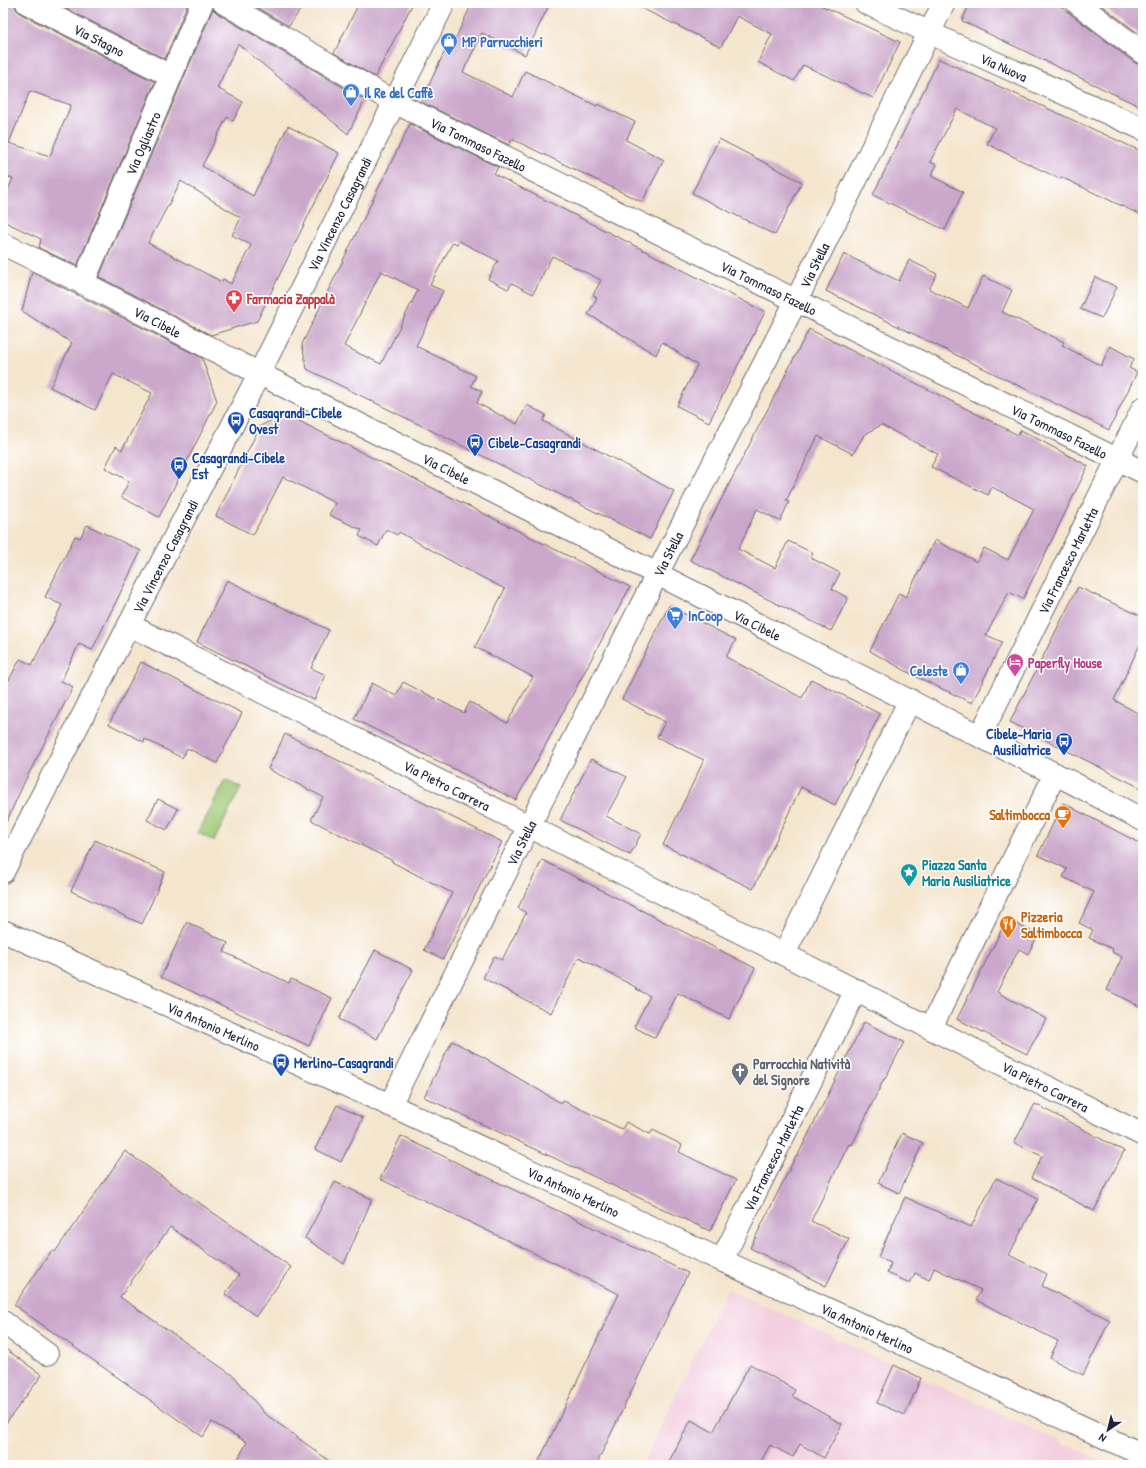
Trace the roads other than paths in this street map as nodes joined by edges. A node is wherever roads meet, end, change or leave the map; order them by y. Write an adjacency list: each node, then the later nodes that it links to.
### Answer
1 (202, 3): 10 (street, Via Ogliastro)
2 (224, 3): 11 (street, Via Tommaso Fazello)
3 (444, 3): 11 (street, Via Vincenzo Casagrandi)
4 (866, 3): 8 (street, Via Nuova)
5 (944, 3): 8 (street, Via Stella)
6 (1077, 3): 9 (street)
7 (30, 4): 10 (street, Via Stagno)
8 (929, 33): 12 (street, Via Nuova); 15 (street, Via Stella)
9 (1143, 53)
10 (171, 76): 14 (street, Via Ogliastro)
11 (394, 102): 15 (street, Via Tommaso Fazello); 16 (street, Via Vincenzo Casagrandi)
12 (1143, 129)
13 (3, 244): 14 (street, Via Cibele)
14 (83, 283): 16 (street, Via Cibele)
15 (796, 301): 18 (street, Via Tommaso Fazello); 20 (street, Via Stella)
16 (259, 374): 20 (street, Via Cibele); 21 (street, Via Vincenzo Casagrandi)
17 (1143, 408): 18 (street, Via Francesco Marletta)
18 (1117, 459): 19 (street, Via Tommaso Fazello); 23 (street, Via Francesco Marletta)
19 (1143, 472)
20 (657, 574): 22 (street, Via Cibele); 26 (street, Via Stella)
21 (128, 625): 26 (street, Via Pietro Carrera); 27 (street, Via Vincenzo Casagrandi)
22 (900, 696): 23 (street, Via Cibele); 29 (street)
23 (980, 736): 24 (street, Via Cibele)
24 (1055, 774): 25 (street, Via Cibele); 31 (street)
25 (1143, 820)
26 (529, 826): 29 (street, Via Pietro Carrera); 32 (street, Via Stella)
27 (3, 872)
28 (3, 931): 32 (street, Via Antonio Merlino)
29 (775, 950): 30 (street, Via Pietro Carrera)
30 (856, 990): 31 (street, Via Pietro Carrera); 34 (street, Via Francesco Marletta)
31 (940, 1032): 33 (street, Via Pietro Carrera)
32 (390, 1105): 34 (street, Via Antonio Merlino)
33 (1143, 1135)
34 (722, 1260): 37 (street, Via Antonio Merlino)
35 (3, 1322): 36 (street)
36 (47, 1354)
37 (1143, 1455)

